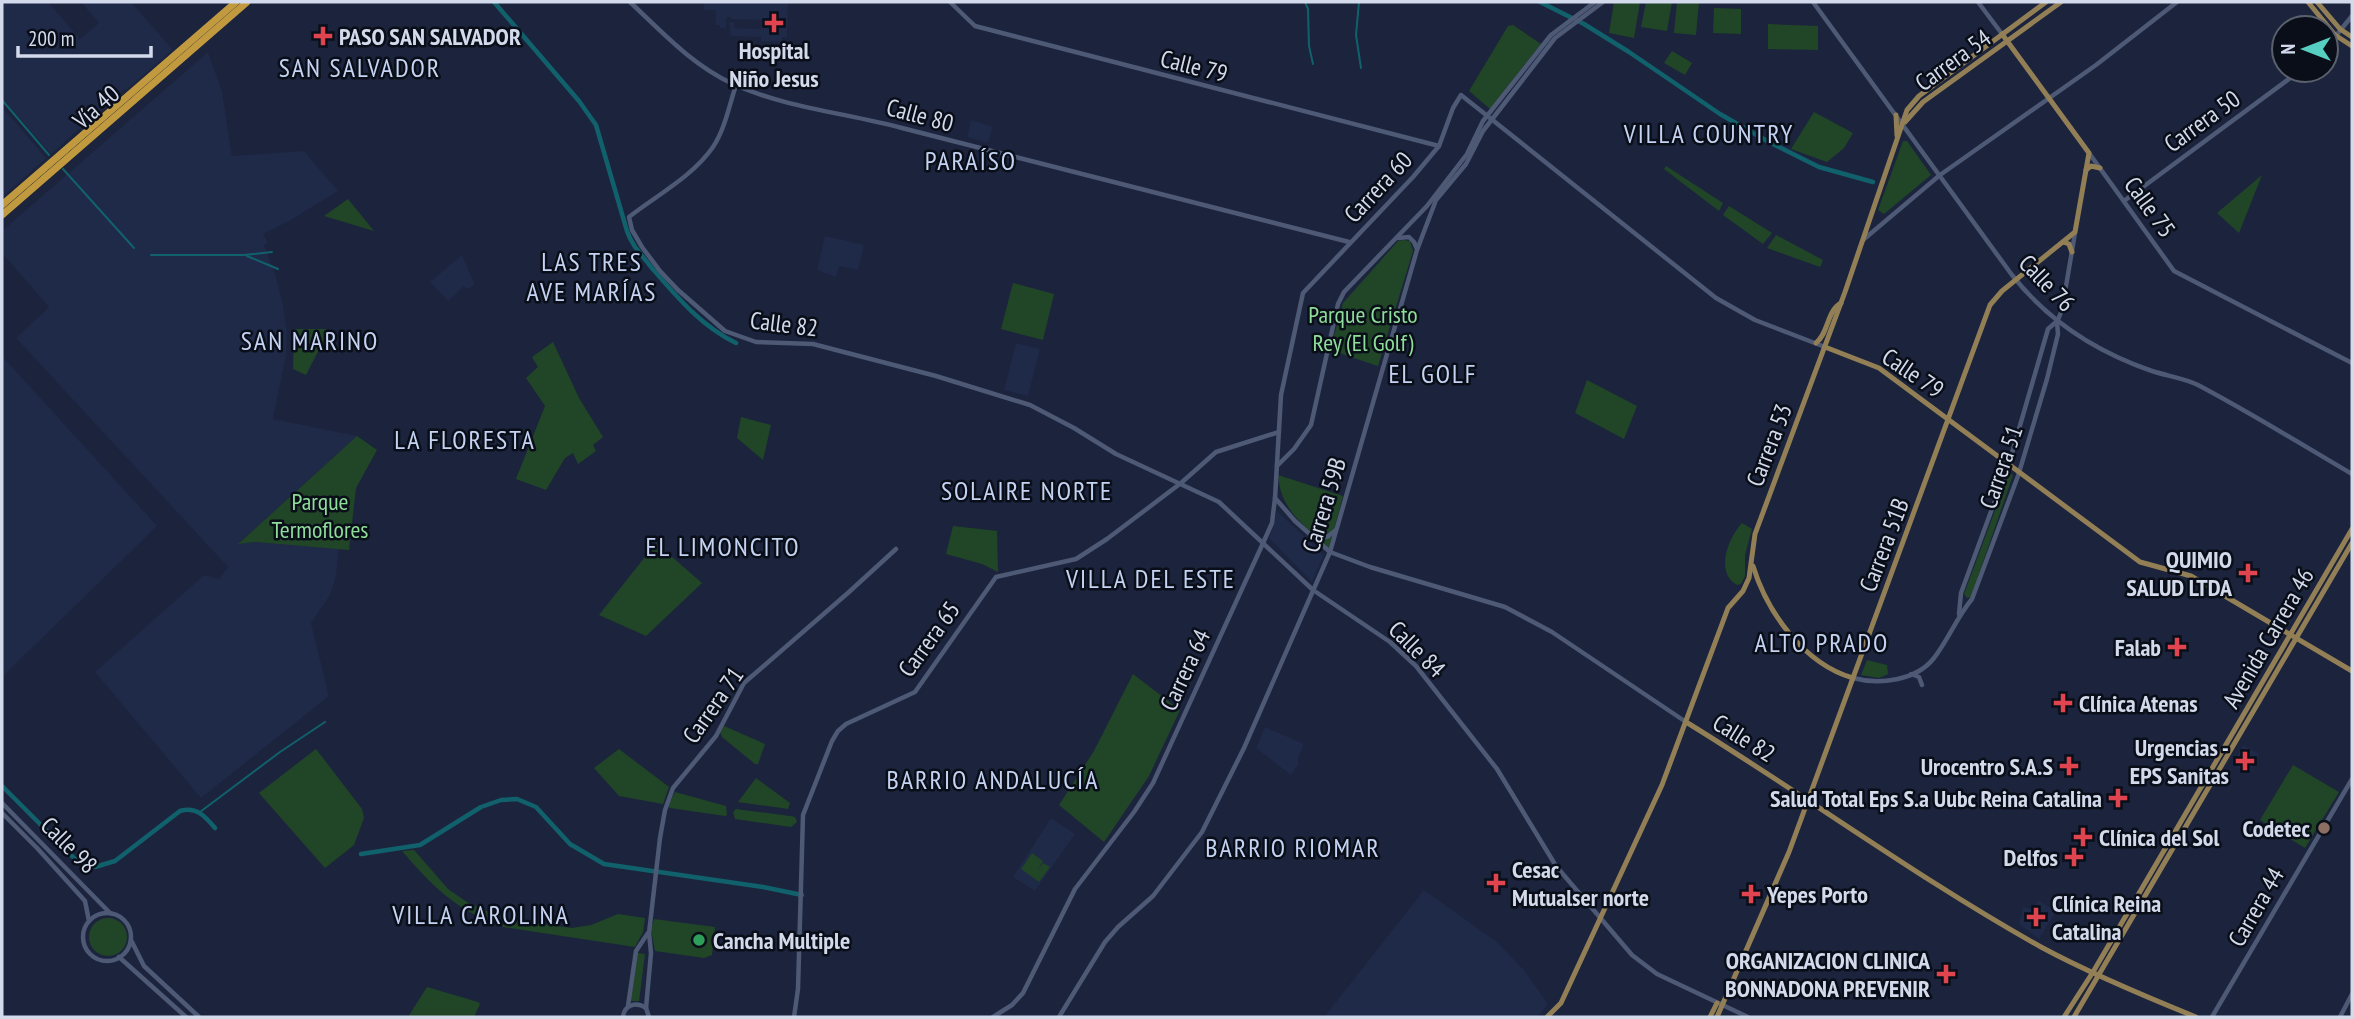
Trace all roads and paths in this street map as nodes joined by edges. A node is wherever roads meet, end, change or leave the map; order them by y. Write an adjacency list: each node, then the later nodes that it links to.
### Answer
1 (236, 2): 36 (highway, Vía 40)
2 (247, 2): 37 (highway, Vía 40)
3 (630, 2): 22 (street, Calle 80)
4 (950, 2): 29 (street, Calle 79)
5 (1595, 2): 13 (street, Carrera 59B)
6 (1603, 2): 13 (street, Carrera 59B)
7 (1813, 2): 25 (street, Calle 76)
8 (1978, 2): 16 (street, Calle 75)
9 (2046, 2): 16 (main road, Carrera 54)
10 (2061, 2): 18 (main road, Carrera 54)
11 (2177, 2): 24 (street)
12 (2318, 2): 15 (main road)
13 (1582, 15): 26 (street, Carrera 59B)
14 (2352, 16): 15 (street)
15 (2341, 30): 17 (main road)
16 (2002, 34): 18 (main road, Calle 75); 19 (main road, Carrera 54)
17 (2352, 37)
18 (2007, 41): 20 (main road, Carrera 54); 24 (main road, Calle 75)
19 (1953, 70): 20 (main road); 27 (main road, Carrera 54)
20 (1958, 76): 27 (main road, Carrera 54)
21 (2282, 84): 35 (street, Carrera 50)
22 (736, 85): 42 (street, Calle 80); 56 (street, Calle 82)
23 (1461, 95): 26 (street, Calle 79); 29 (street, Carrera 60)
24 (2049, 98): 30 (main road, Calle 75); 34 (street)
25 (1896, 115): 27 (street, Calle 76); 28 (main road)
26 (1490, 117): 33 (street, Carrera 59B); 51 (street, Calle 79)
27 (1903, 125): 28 (main road, Carrera 54); 34 (street, Calle 76)
28 (1897, 142): 40 (main road, Carrera 54)
29 (1439, 146): 42 (street, Carrera 60)
30 (2090, 153): 31 (street, Calle 75); 32 (main road, Carrera 51)
31 (2100, 168): 32 (main road); 35 (street, Calle 75)
32 (2086, 170): 38 (main road, Carrera 51)
33 (1455, 175): 39 (street, Carrera 59B); 43 (street, Carrera 59B)
34 (1940, 175): 40 (street); 45 (street, Calle 76)
35 (2124, 201): 53 (street, Calle 75)
36 (2, 205)
37 (2, 215)
38 (2075, 232): 41 (main road, Carrera 51B); 44 (street, Carrera 51)
39 (1396, 238): 43 (street); 62 (street, Carrera 59B)
40 (1862, 240): 47 (main road, Carrera 53)
41 (2063, 242): 44 (main road); 45 (main road, Carrera 51B)
42 (1350, 243): 46 (street, Carrera 60)
43 (1417, 250): 68 (street, Carrera 59B)
44 (2071, 252): 50 (street, Carrera 51)
45 (2016, 280): 50 (street, Calle 76); 58 (main road, Carrera 51B)
46 (1303, 293): 60 (street, Carrera 64)
47 (1842, 302): 48 (main road); 49 (main road, Carrera 53)
48 (1834, 307): 49 (main road); 51 (main road)
49 (1836, 317): 52 (main road, Carrera 53)
50 (2057, 322): 54 (street, Carrera 51); 55 (street, Carrera 51); 64 (street, Calle 76)
51 (1816, 343): 52 (street, Calle 79)
52 (1825, 347): 58 (main road, Calle 79); 77 (main road, Carrera 53)
53 (2352, 363)
54 (2036, 374): 55 (street); 57 (street, Carrera 51)
55 (2047, 379): 59 (street, Carrera 51)
56 (985, 391): 65 (street, Calle 84)
57 (2024, 416): 59 (street); 61 (street, Carrera 51)
58 (1949, 420): 61 (main road, Calle 79); 86 (main road, Carrera 51B)
59 (2035, 421): 63 (street, Carrera 51)
60 (1279, 432): 62 (street, Carrera 64); 65 (street, Carrera 65)
61 (2008, 464): 63 (main road, Calle 79); 70 (street, Carrera 51)
62 (1276, 467): 66 (street, Carrera 64)
63 (2019, 472): 71 (street, Carrera 51); 83 (main road, Calle 79)
64 (2352, 474)
65 (1181, 483): 72 (street, Calle 84); 110 (street, Carrera 65)
66 (1275, 498): 69 (street, Calle 82); 72 (street, Carrera 64)
67 (2352, 528): 76 (main road, Avenida Carrera 46)
68 (1336, 530): 69 (street); 75 (street, Carrera 59B)
69 (1311, 536): 75 (street, Calle 82)
70 (1982, 536): 71 (street); 80 (street, Carrera 51)
71 (1994, 540): 81 (street, Carrera 51)
72 (1264, 541): 79 (street, Calle 84); 111 (street, Carrera 64)
73 (2352, 543): 78 (main road, Avenida Carrera 46)
74 (896, 549): 96 (street, Carrera 71)
75 (1330, 552): 79 (street, Carrera 59B); 88 (street, Calle 82)
76 (2333, 561): 78 (main road); 83 (main road, Avenida Carrera 46)
77 (1752, 563): 86 (main road); 88 (main road, Carrera 53)
78 (2340, 565): 83 (main road, Avenida Carrera 46)
79 (1313, 590): 94 (street, Calle 84); 112 (street, Carrera 59B)
80 (1961, 593): 81 (street); 82 (street, Carrera 51)
81 (1972, 599): 82 (street, Carrera 51)
82 (1958, 616): 85 (street, Carrera 51)
83 (2293, 636): 84 (main road, Calle 79); 99 (main road, Avenida Carrera 46); 100 (main road, Avenida Carrera 46)
84 (2352, 671)
85 (1910, 674): 86 (street); 87 (street)
86 (1853, 678): 90 (main road, Carrera 51B)
87 (1922, 685)
88 (1686, 722): 90 (main road, Calle 82); 94 (main road, Carrera 53)
89 (2352, 779): 120 (street, Carrera 44)
90 (1808, 800): 99 (main road, Calle 82); 102 (main road, Carrera 51B)
91 (2, 803): 93 (street, Calle 98)
92 (2, 813): 95 (street, Calle 98)
93 (110, 913): 95 (street); 97 (street)
94 (1600, 918): 102 (street, Calle 84); 113 (main road, Carrera 53)
95 (89, 921): 98 (street)
96 (649, 933): 103 (street, Carrera 71); 104 (street, Carrera 71)
97 (131, 937): 98 (street); 107 (street)
98 (119, 957): 106 (street)
99 (2093, 972): 100 (main road, Calle 82); 117 (main road, Avenida Carrera 46)
100 (2100, 975): 118 (main road, Avenida Carrera 46); 119 (main road, Calle 82)
101 (2352, 994): 121 (street)
102 (1720, 1004): 114 (main road, Carrera 51B); 115 (main road, Carrera 51B); 116 (street, Calle 84)
103 (628, 1006): 104 (street); 108 (street, Carrera 71)
104 (646, 1008): 105 (street)
105 (649, 1016): 109 (street)
106 (186, 1017)
107 (199, 1017)
108 (623, 1017)
109 (656, 1017)
110 (794, 1017)
111 (993, 1017)
112 (1059, 1017)
113 (1546, 1017)
114 (1710, 1017)
115 (1717, 1017)
116 (1748, 1017)
117 (2064, 1017)
118 (2074, 1017)
119 (2196, 1017)
120 (2212, 1017)
121 (2340, 1017)

